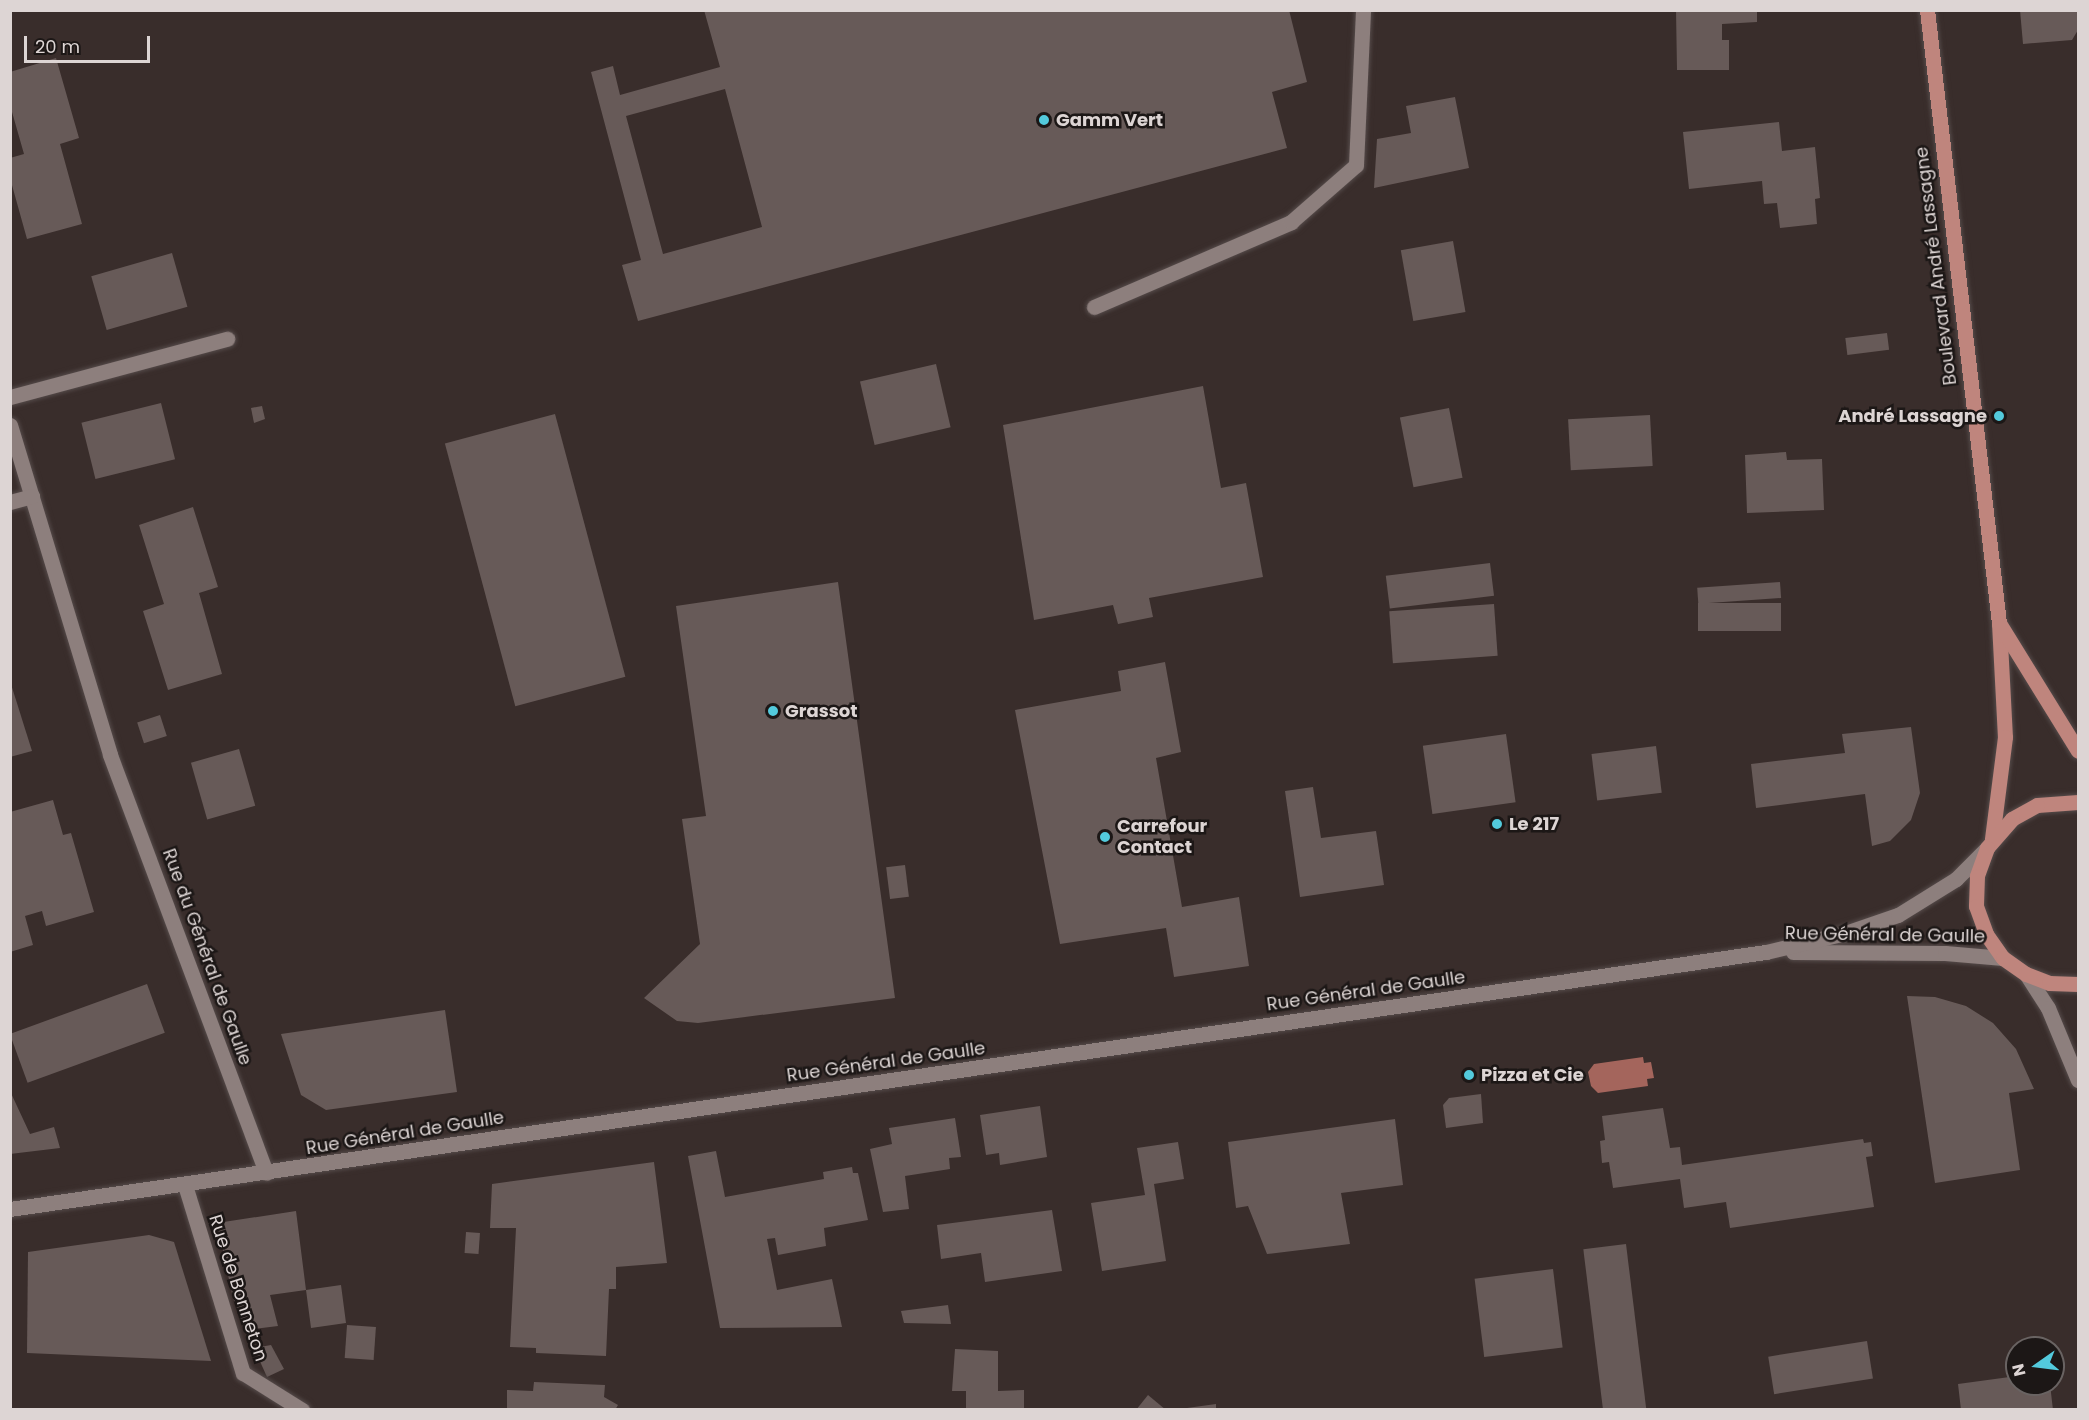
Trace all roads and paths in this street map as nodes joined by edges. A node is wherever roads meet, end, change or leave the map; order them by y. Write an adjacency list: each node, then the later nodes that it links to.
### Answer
1 (1364, 10): 3 (street)
2 (1927, 10): 9 (main road, Boulevard André Lassagne)
3 (1094, 307)
4 (227, 339): 5 (street)
5 (10, 398)
6 (10, 424): 7 (street, Rue du Général de Gaulle)
7 (32, 496): 8 (street); 18 (street, Rue du Général de Gaulle)
8 (10, 502)
9 (1999, 623): 10 (main road, Boulevard André Lassagne); 12 (main road, Boulevard André Lassagne)
10 (2079, 751)
11 (2079, 802): 12 (main road)
12 (1990, 843): 13 (street, Rue Général de Gaulle); 14 (main road)
13 (1766, 952): 14 (street, Rue Général de Gaulle); 18 (street, Rue Général de Gaulle)
14 (2003, 958): 15 (main road)
15 (2026, 974): 16 (main road); 17 (street)
16 (2079, 984)
17 (2079, 1080)
18 (266, 1173): 19 (street, Rue Général de Gaulle)
19 (185, 1185): 20 (street, Rue Général de Gaulle); 21 (street, Rue de Bonneton)
20 (10, 1209)
21 (302, 1410)

